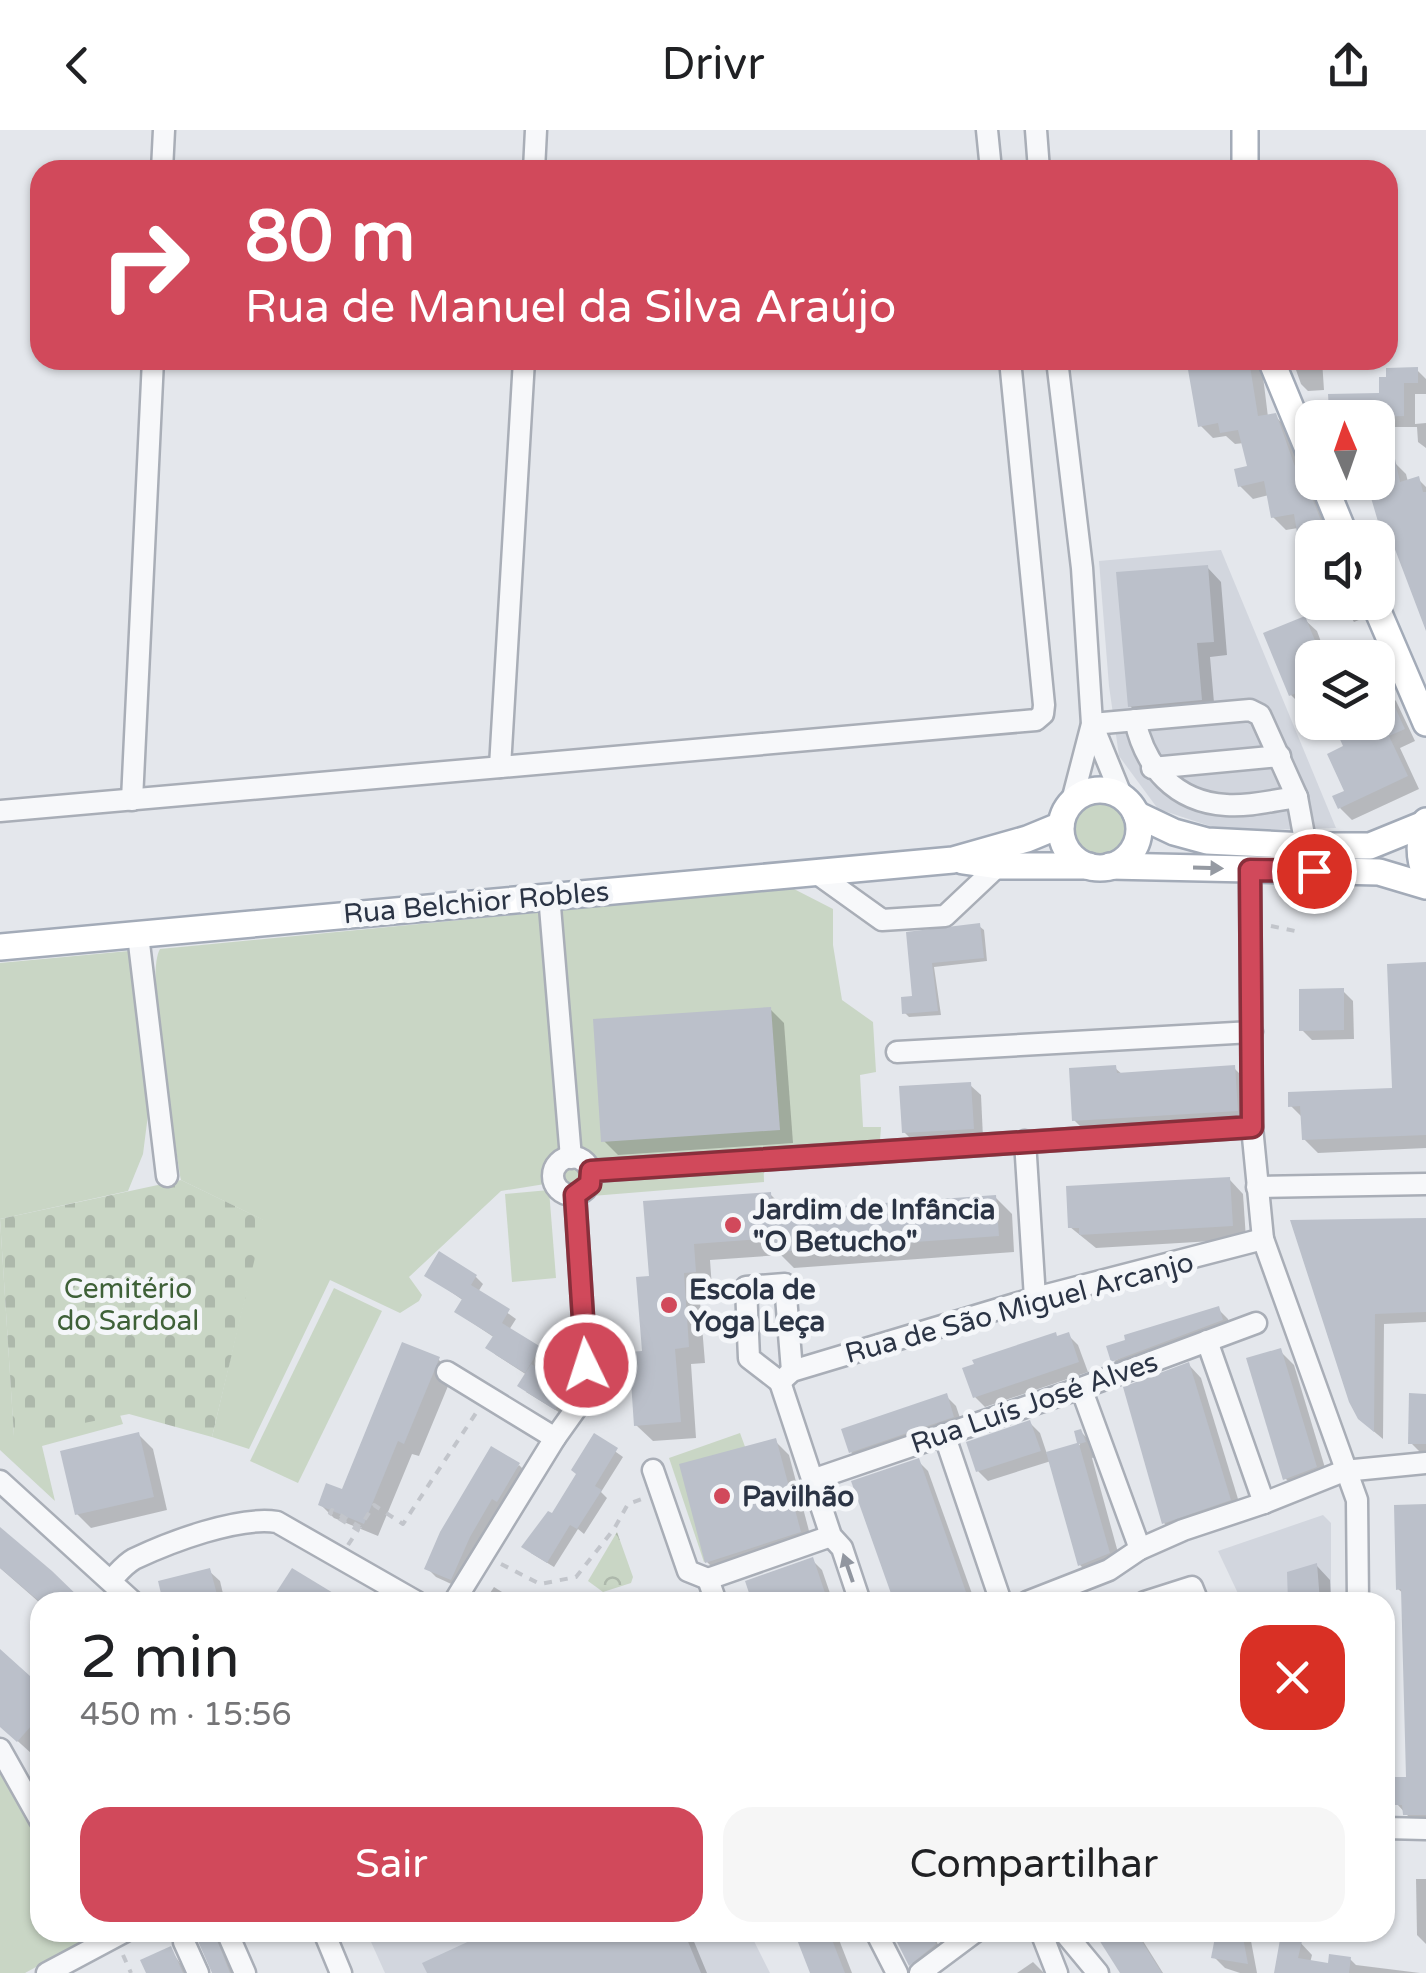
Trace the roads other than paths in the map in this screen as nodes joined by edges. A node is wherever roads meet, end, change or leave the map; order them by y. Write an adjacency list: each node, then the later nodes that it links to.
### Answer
1 (164, 130): 6 (street)
2 (536, 130): 7 (street)
3 (987, 130): 8 (street)
4 (1036, 130): 9 (street)
5 (1245, 130): 10 (main road)
6 (162, 160)
7 (534, 160)
8 (990, 160)
9 (1038, 160)
10 (1245, 160)
11 (153, 370): 25 (street)
12 (523, 370): 22 (street)
13 (1011, 370): 22 (street)
14 (1058, 370): 19 (street)
15 (1275, 370): 16 (main road)
16 (1295, 418)
17 (1382, 620): 20 (main road)
18 (1135, 720): 19 (street); 21 (street); 23 (street)
19 (1092, 724): 26 (street); 27 (street)
20 (1426, 724)
21 (1280, 756): 23 (street); 24 (street)
22 (500, 767): 25 (street)
23 (1152, 768): 24 (street)
24 (1297, 797): 31 (street)
25 (132, 800): 28 (street)
26 (1072, 801): 27 (main road); 30 (main road)
27 (1130, 806): 31 (main road); 34 (main road)
28 (0, 811)
29 (1425, 822): 31 (main road); 37 (main road)
30 (1061, 825): 32 (main road, Rua Belchior Robles); 34 (main road)
31 (1306, 846)
32 (953, 860): 33 (main road, Rua Belchior Robles); 36 (main road, Rua Belchior Robles)
33 (998, 866): 34 (main road, Rua Belchior Robles); 36 (street)
34 (1100, 866): 35 (main road, Rua Belchior Robles, one-way to 35)
35 (1250, 870): 38 (main road, Rua Belchior Robles); 42 (street)
36 (815, 872): 39 (main road, Rua Belchior Robles)
37 (1426, 876)
38 (1426, 886)
39 (549, 895): 40 (main road, Rua Belchior Robles); 46 (street)
40 (138, 935): 41 (main road, Rua Belchior Robles); 48 (street)
41 (0, 946)
42 (1252, 1032): 43 (street); 44 (street)
43 (897, 1052)
44 (1252, 1127): 45 (street); 50 (street)
45 (1025, 1140): 47 (street); 53 (street)
46 (571, 1158): 47 (street); 51 (street)
47 (591, 1171): 51 (street)
48 (168, 1176)
49 (1426, 1184): 50 (street)
50 (1257, 1187): 52 (street)
51 (575, 1195): 59 (street)
52 (1263, 1239): 53 (street, Rua de São Miguel Arcanjo); 62 (street)
53 (1036, 1298): 63 (street, Rua de São Miguel Arcanjo)
54 (1256, 1323): 55 (street, Rua Luís José Alves)
55 (1207, 1341): 57 (street, Rua Luís José Alves); 65 (street)
56 (448, 1372): 59 (street)
57 (1081, 1388): 58 (street, Rua Luís José Alves); 67 (street)
58 (944, 1434): 63 (street, Rua Luís José Alves); 75 (street)
59 (555, 1438): 72 (street)
60 (1426, 1462): 62 (street)
61 (653, 1470): 68 (street)
62 (1344, 1471): 65 (street); 77 (street)
63 (812, 1480): 66 (street)
64 (0, 1481): 69 (street)
65 (1264, 1503): 67 (street)
66 (830, 1536): 68 (street); 74 (street, one-way to 66)
67 (1140, 1549): 76 (street)
68 (708, 1579): 73 (street)
69 (110, 1580): 70 (street); 71 (street)
70 (123, 1592)
71 (399, 1592)
72 (460, 1592)
73 (713, 1592)
74 (857, 1592)
75 (998, 1592)
76 (1053, 1592)
77 (1358, 1592)
78 (0, 1749): 79 (street)
79 (30, 1802)
80 (1395, 1828): 81 (street)
81 (1426, 1828)
82 (99, 1942): 90 (street)
83 (184, 1942): 91 (street)
84 (231, 1942): 92 (street)
85 (328, 1942): 93 (street)
86 (881, 1942): 94 (street)
87 (958, 1942): 95 (street)
88 (1046, 1942): 96 (street)
89 (1072, 1942): 97 (street)
90 (47, 1973)
91 (198, 1973)
92 (245, 1973)
93 (341, 1973)
94 (897, 1973)
95 (920, 1973)
96 (1057, 1973)
97 (1098, 1973)

